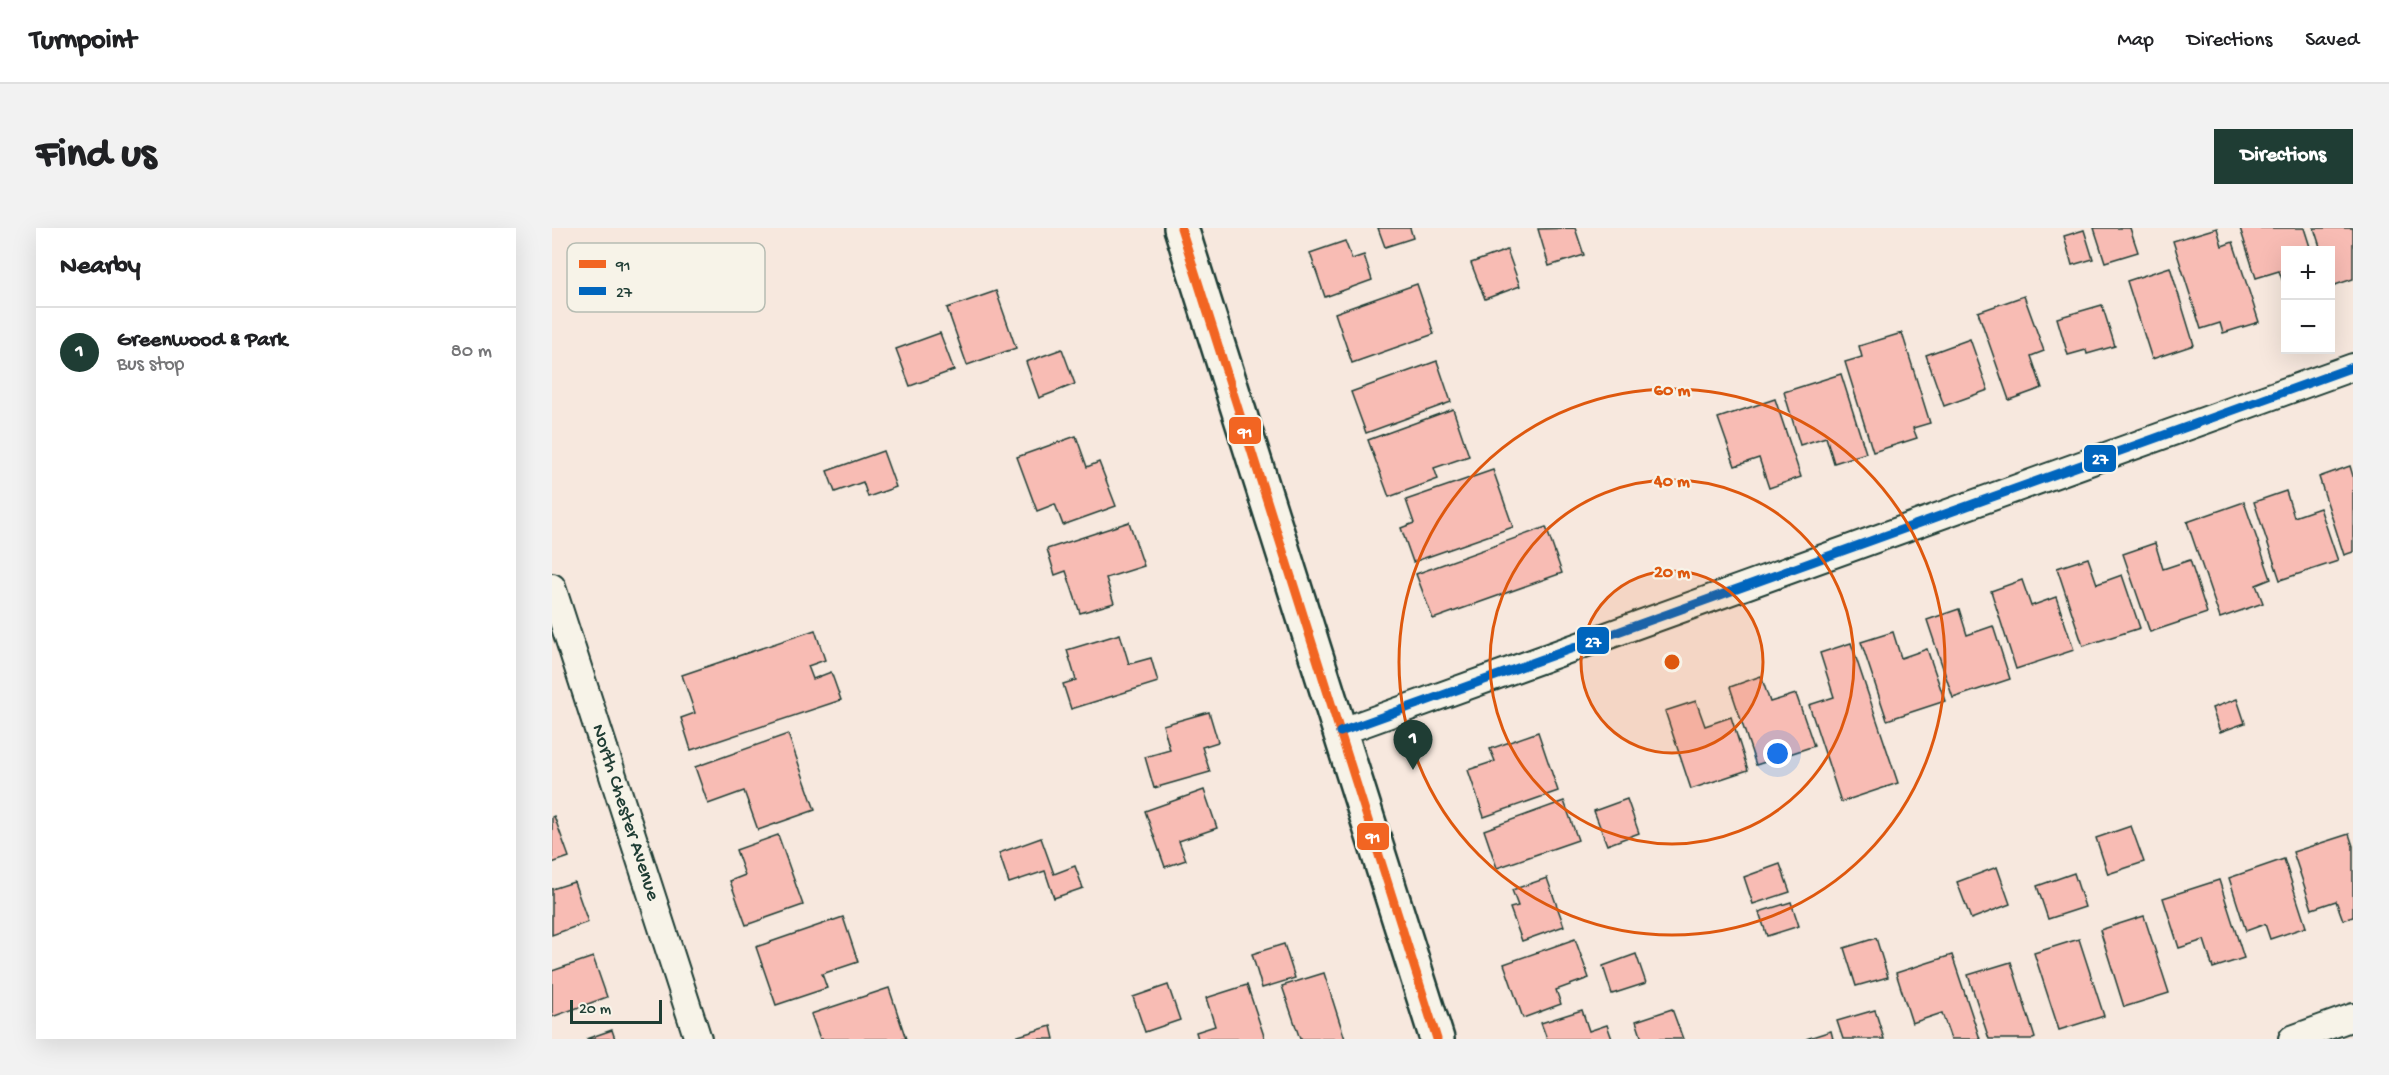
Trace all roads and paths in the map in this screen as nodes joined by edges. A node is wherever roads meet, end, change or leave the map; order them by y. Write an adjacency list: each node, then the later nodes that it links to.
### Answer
1 (1180, 228): 4 (main road)
2 (2353, 367): 4 (street)
3 (552, 587): 6 (street, North Chester Avenue)
4 (1340, 732): 7 (main road)
5 (2353, 1017): 8 (street)
6 (698, 1039)
7 (1437, 1039)
8 (2292, 1039)

